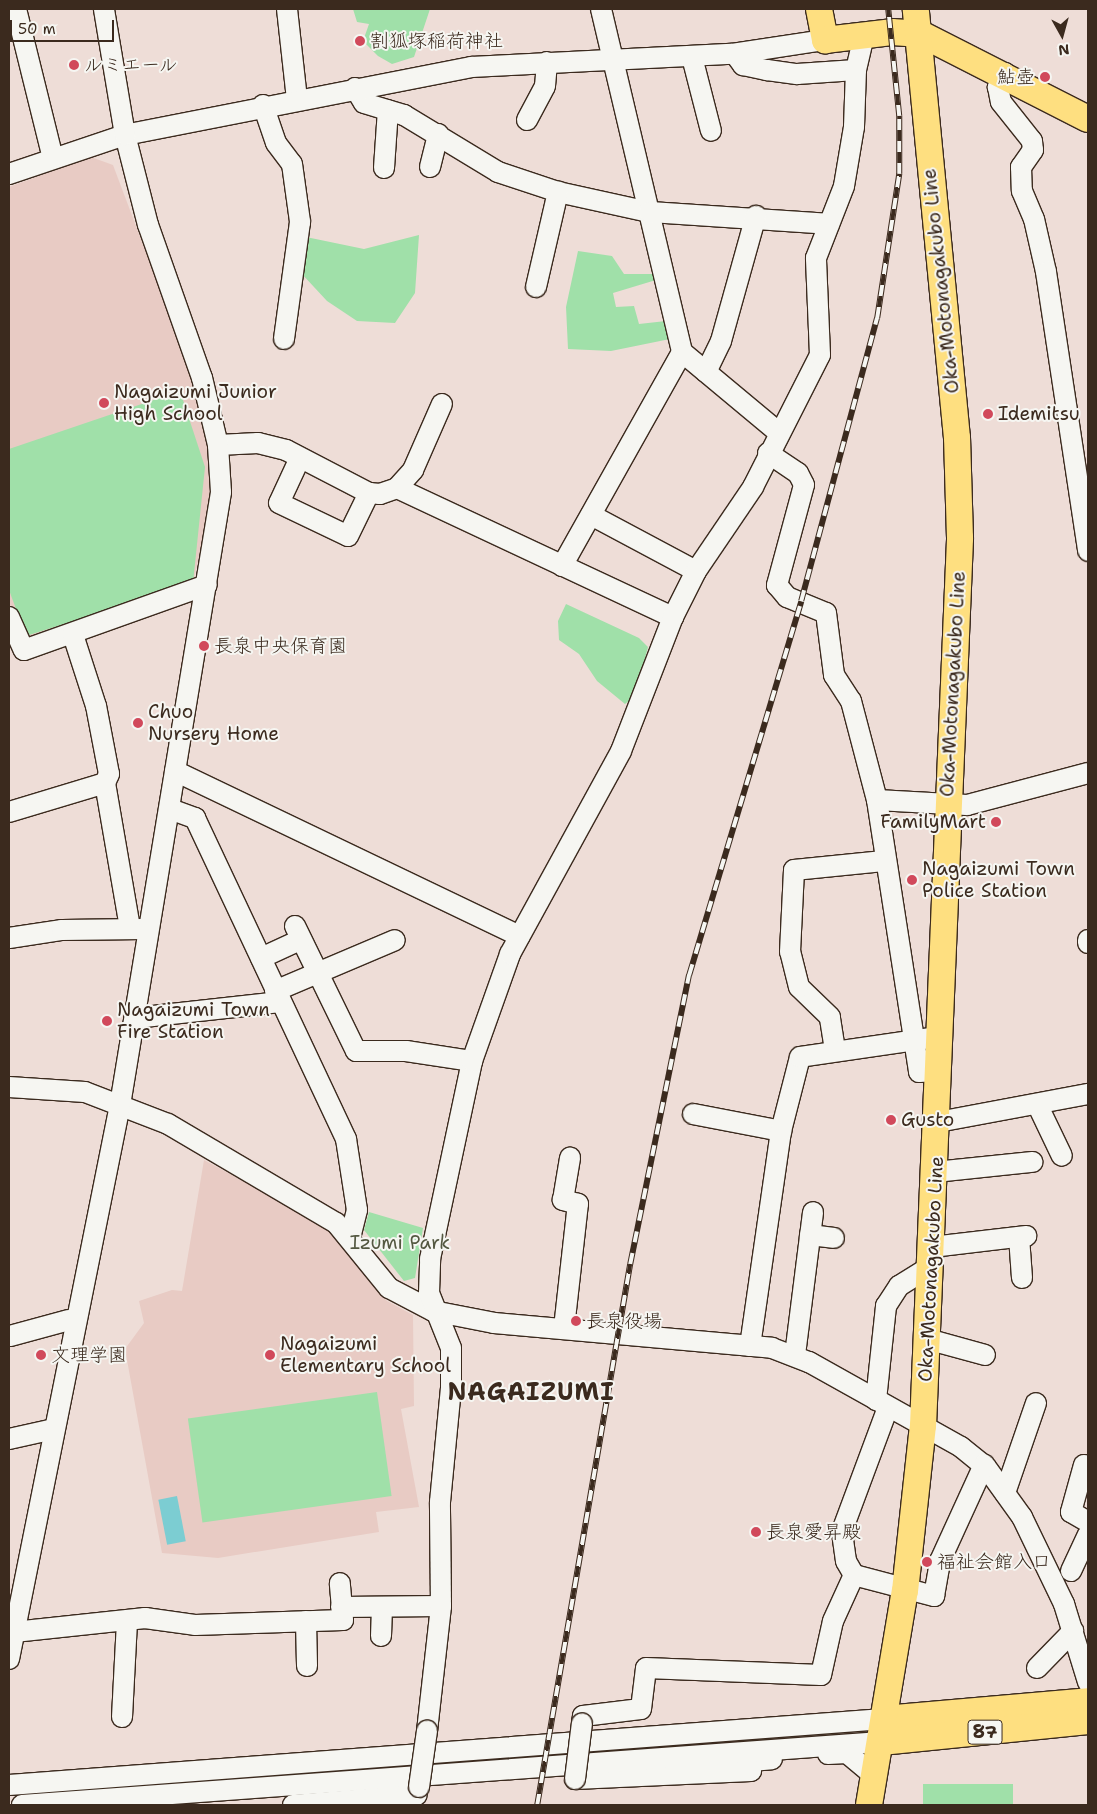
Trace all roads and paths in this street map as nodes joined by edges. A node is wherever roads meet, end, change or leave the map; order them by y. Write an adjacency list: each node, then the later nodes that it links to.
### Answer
1 (16, 9): 25 (street)
2 (104, 9): 24 (street)
3 (287, 9): 17 (street)
4 (601, 9): 11 (street)
5 (820, 9): 9 (main road)
6 (916, 9): 7 (main road, Oka-Motonagakubo Line)
7 (921, 34): 8 (main road); 15 (main road); 57 (main road, Oka-Motonagakubo Line)
8 (864, 36): 9 (main road); 14 (street)
9 (825, 40): 10 (street)
10 (735, 54): 12 (street); 14 (street)
11 (612, 57): 12 (street); 13 (street); 30 (street)
12 (692, 57): 22 (street)
13 (547, 62): 16 (street); 21 (street)
14 (856, 70): 32 (street)
15 (1005, 73): 20 (main road); 45 (street)
16 (355, 88): 17 (street); 19 (street)
17 (297, 100): 18 (street)
18 (264, 105): 24 (street); 34 (street)
19 (388, 110): 23 (street); 27 (street)
20 (1088, 119)
21 (527, 120)
22 (711, 131)
23 (438, 134): 26 (street); 29 (street)
24 (125, 135): 25 (street); 39 (street)
25 (54, 159): 28 (street)
26 (430, 167)
27 (384, 168)
28 (9, 174)
29 (558, 192): 30 (street); 33 (street)
30 (648, 212): 31 (street); 35 (street)
31 (756, 216): 32 (street); 36 (street)
32 (829, 224): 38 (street)
33 (536, 287)
34 (284, 339)
35 (682, 352): 36 (street); 44 (street)
36 (706, 372): 38 (street)
37 (442, 404): 42 (street)
38 (778, 432): 40 (street)
39 (218, 446): 41 (street); 48 (street)
40 (768, 454): 47 (street); 56 (street)
41 (299, 460): 43 (street); 43 (street)
42 (397, 488): 43 (street); 46 (street)
43 (369, 493)
44 (591, 515): 46 (street); 47 (street)
45 (1088, 551)
46 (562, 566): 49 (street)
47 (696, 571): 49 (street)
48 (207, 584): 51 (street); 53 (street)
49 (673, 616): 62 (street)
50 (9, 617): 52 (street)
51 (73, 635): 52 (street); 55 (street)
52 (16, 653)
53 (175, 771): 58 (street); 62 (street)
54 (1088, 774): 57 (street)
55 (105, 783): 59 (street); 61 (street)
56 (877, 800): 57 (street); 60 (street)
57 (947, 801): 69 (main road, Oka-Motonagakubo Line)
58 (170, 809): 61 (street); 65 (street)
59 (9, 811)
60 (884, 860): 69 (street); 70 (street)
61 (139, 929): 63 (street); 68 (street)
62 (519, 936): 71 (street)
63 (9, 938)
64 (395, 940): 66 (street)
65 (261, 958): 66 (street); 67 (street)
66 (316, 972): 67 (street); 71 (street)
67 (277, 996): 68 (street); 85 (street)
68 (135, 1018): 74 (street)
69 (928, 1039): 70 (street); 77 (main road, Oka-Motonagakubo Line)
70 (835, 1050): 78 (street)
71 (472, 1061): 89 (street)
72 (9, 1087): 74 (street)
73 (1088, 1094): 75 (street)
74 (120, 1105): 85 (street); 100 (street)
75 (1038, 1106): 77 (street); 79 (street)
76 (693, 1114): 78 (street)
77 (938, 1122): 82 (main road, Oka-Motonagakubo Line)
78 (781, 1131): 94 (street)
79 (1062, 1156)
80 (570, 1158): 91 (street)
81 (1032, 1162): 82 (street)
82 (935, 1172): 87 (main road, Oka-Motonagakubo Line)
83 (813, 1212): 84 (street)
84 (810, 1235): 86 (street); 95 (street)
85 (350, 1238): 89 (street)
86 (834, 1238)
87 (931, 1256): 88 (street); 93 (main road, Oka-Motonagakubo Line); 97 (street)
88 (1022, 1278)
89 (433, 1311): 91 (street); 113 (street)
90 (69, 1320): 92 (street)
91 (564, 1328): 94 (street)
92 (10, 1336)
93 (927, 1339): 96 (street); 99 (main road, Oka-Motonagakubo Line)
94 (750, 1346): 95 (street)
95 (795, 1355): 97 (street)
96 (985, 1356)
97 (882, 1403): 99 (street); 108 (street)
98 (1036, 1403): 104 (street)
99 (924, 1426): 103 (street); 112 (main road, Oka-Motonagakubo Line)
100 (54, 1429): 101 (street); 111 (street)
101 (9, 1439)
102 (1084, 1465): 105 (street)
103 (984, 1466): 104 (street); 112 (street)
104 (1005, 1492): 109 (street)
105 (1088, 1522)
106 (1088, 1535): 107 (street)
107 (1080, 1567): 109 (street)
108 (854, 1575): 112 (street); 129 (street, bridge)
109 (1052, 1580): 120 (street)
110 (340, 1582): 114 (street)
111 (16, 1584): 118 (street)
112 (904, 1591): 128 (main road, Oka-Motonagakubo Line)
113 (441, 1606): 115 (street); 131 (street, bridge)
114 (341, 1607): 115 (street); 117 (street)
115 (382, 1607): 119 (street)
116 (127, 1620): 117 (street); 118 (street); 126 (street)
117 (306, 1621): 122 (street)
118 (14, 1632): 121 (street)
119 (381, 1636)
120 (1079, 1636): 123 (street); 124 (street)
121 (9, 1660)
122 (307, 1666)
123 (1037, 1668)
124 (1088, 1682)
125 (1088, 1701): 128 (main road, 87)
126 (122, 1717)
127 (1088, 1721): 128 (main road, 87)
128 (883, 1731): 129 (main road, Oka-Motonagakubo Line); 130 (street); 132 (street)
129 (873, 1775): 134 (main road, Oka-Motonagakubo Line)
130 (10, 1781): 132 (street)
131 (417, 1796): 133 (street)
132 (21, 1805)
133 (293, 1805)
134 (869, 1805)

